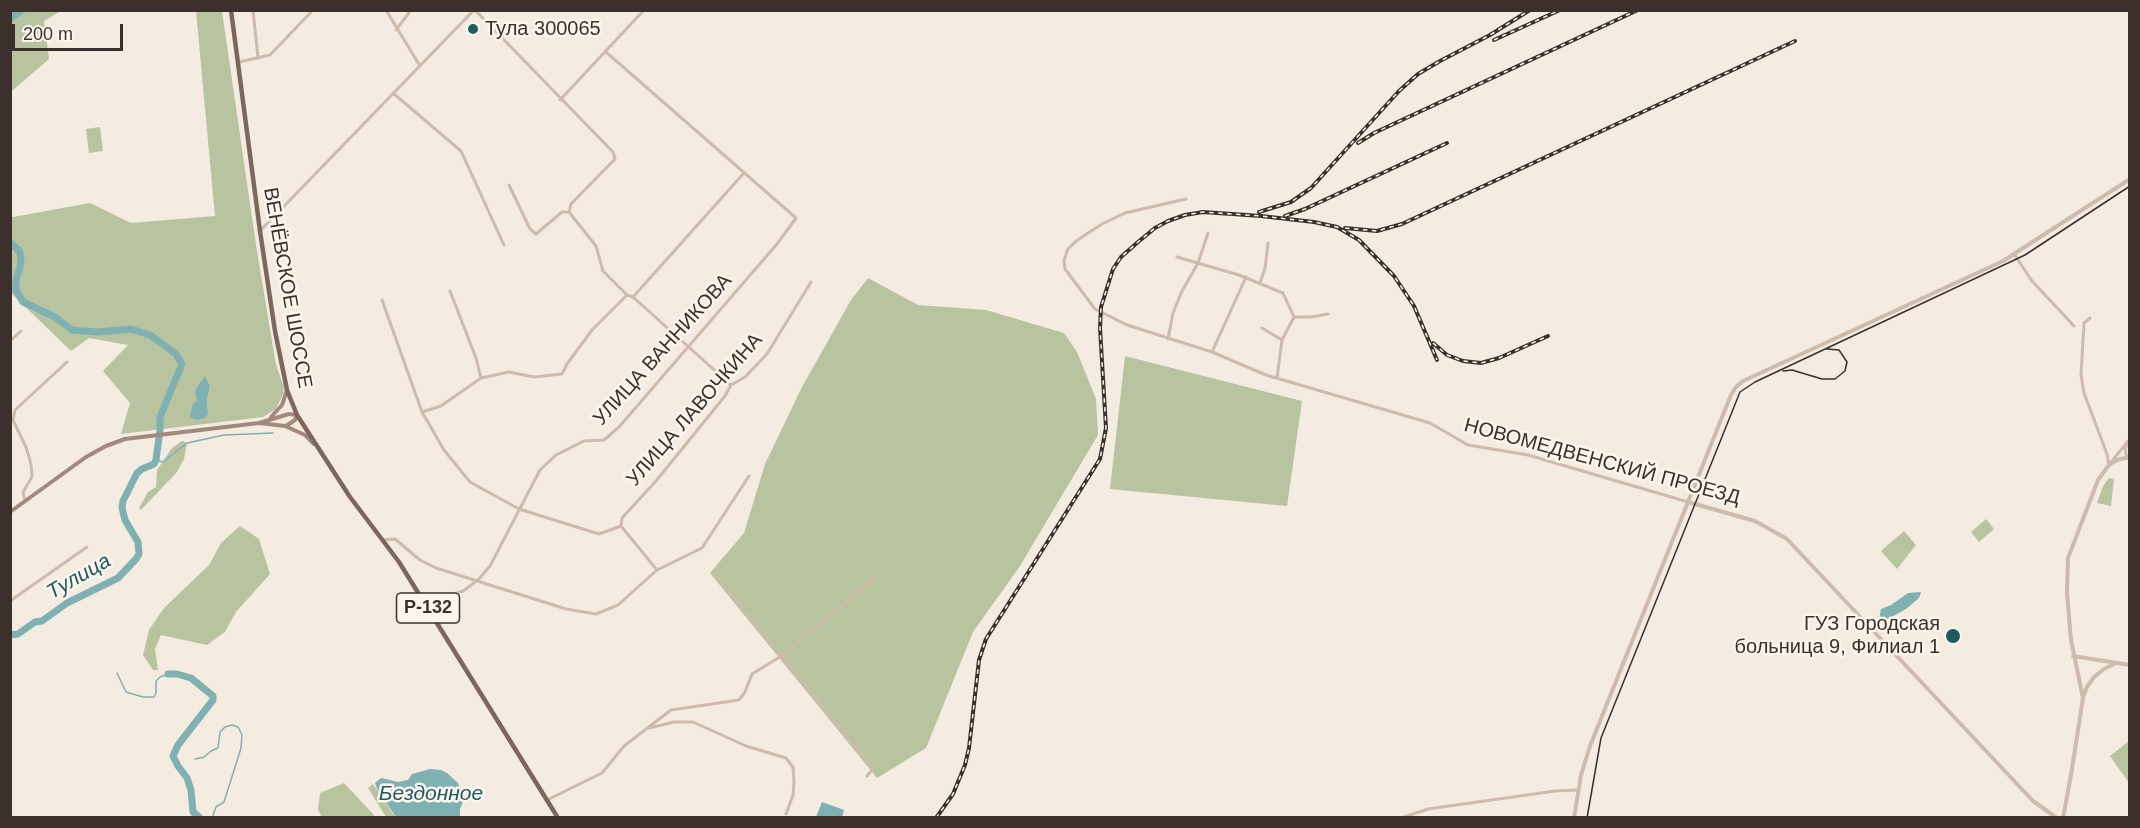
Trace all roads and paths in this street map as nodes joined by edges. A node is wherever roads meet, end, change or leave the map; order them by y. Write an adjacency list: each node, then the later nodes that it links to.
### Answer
1 (231, 10): 11 (main road, ВЕНЁВСКОЕ ШОССЕ / Р-132)
2 (253, 10): 10 (street)
3 (314, 10): 10 (street)
4 (386, 10): 8 (street)
5 (411, 10): 8 (street)
6 (474, 10): 12 (street); 14 (street)
7 (644, 10): 9 (street)
8 (396, 30): 12 (street)
9 (606, 52): 14 (street); 15 (street)
10 (258, 58): 11 (street)
11 (237, 62): 20 (main road, ВЕНЁВСКОЕ ШОССЕ / Р-132)
12 (420, 66): 13 (street)
13 (393, 93): 20 (street); 23 (street)
14 (560, 100): 19 (street)
15 (744, 173): 32 (street); 43 (street, УЛИЦА ВАННИКОВА)
16 (2130, 178): 24 (street)
17 (509, 185): 19 (street)
18 (1186, 199): 40 (street)
19 (569, 212): 31 (street)
20 (260, 231): 49 (main road, ВЕНЁВСКОЕ ШОССЕ / Р-132)
21 (1208, 233): 26 (street)
22 (1268, 243): 29 (street)
23 (504, 245)
24 (2014, 254): 37 (street); 61 (street)
25 (1177, 257): 26 (street)
26 (1198, 263): 27 (street); 40 (street)
27 (1246, 277): 29 (street); 44 (street)
28 (811, 282): 48 (street, УЛИЦА ЛАВОЧКИНА)
29 (1260, 283): 35 (street)
30 (450, 291): 46 (street)
31 (627, 295): 32 (street); 46 (street)
32 (633, 297): 43 (street)
33 (382, 300): 50 (street)
34 (1328, 314): 35 (street)
35 (1294, 317): 41 (street)
36 (2090, 318): 58 (street)
37 (2074, 326)
38 (1263, 328): 41 (street)
39 (21, 332): 42 (street)
40 (1168, 339): 44 (street, НОВОМЕДВЕНСКИЙ ПРОЕЗД)
41 (1282, 340): 47 (street)
42 (10, 341)
43 (688, 347): 48 (street); 62 (street, УЛИЦА ВАННИКОВА)
44 (1212, 352): 47 (street, НОВОМЕДВЕНСКИЙ ПРОЕЗД)
45 (67, 362): 60 (street)
46 (481, 378): 50 (street)
47 (1277, 378): 61 (street, НОВОМЕДВЕНСКИЙ ПРОЕЗД)
48 (731, 385): 64 (street, УЛИЦА ЛАВОЧКИНА)
49 (287, 390): 51 (main road, ВЕНЁВСКОЕ ШОССЕ / Р-132); 52 (main road)
50 (422, 412): 62 (street)
51 (297, 415): 52 (main road); 54 (main road); 56 (main road, ВЕНЁВСКОЕ ШОССЕ / Р-132)
52 (267, 420): 53 (main road)
53 (259, 423): 54 (main road); 60 (main road)
54 (285, 426): 56 (main road)
55 (2129, 439): 57 (street); 58 (street)
56 (317, 447): 65 (main road, ВЕНЁВСКОЕ ШОССЕ / Р-132)
57 (2128, 457): 58 (street)
58 (2109, 465): 74 (street)
59 (749, 476): 67 (street)
60 (26, 501): 63 (main road)
61 (1688, 502): 80 (street); 86 (street, НОВОМЕДВЕНСКИЙ ПРОЕЗД)
62 (519, 509): 64 (street); 70 (street, УЛИЦА ВАННИКОВА)
63 (10, 512)
64 (621, 526): 67 (street)
65 (383, 540): 70 (street); 71 (main road, ВЕНЁВСКОЕ ШОССЕ / Р-132)
66 (87, 547): 72 (street)
67 (657, 570): 70 (street)
68 (713, 574): 73 (street)
69 (876, 577): 73 (street)
70 (478, 580): 71 (street)
71 (422, 600): 81 (main road, ВЕНЁВСКОЕ ШОССЕ / Р-132)
72 (10, 601)
73 (781, 656): 78 (street); 79 (street)
74 (2073, 656): 75 (street); 77 (street)
75 (2116, 663): 76 (street); 77 (street)
76 (2130, 665)
77 (2083, 698): 87 (street)
78 (647, 728): 81 (street); 82 (street)
79 (867, 776)
80 (1578, 790): 84 (street); 85 (street)
81 (547, 800): 83 (main road, ВЕНЁВСКОЕ ШОССЕ / Р-132)
82 (786, 814)
83 (558, 818)
84 (1401, 818)
85 (1574, 818)
86 (2057, 818)
87 (2063, 818)

